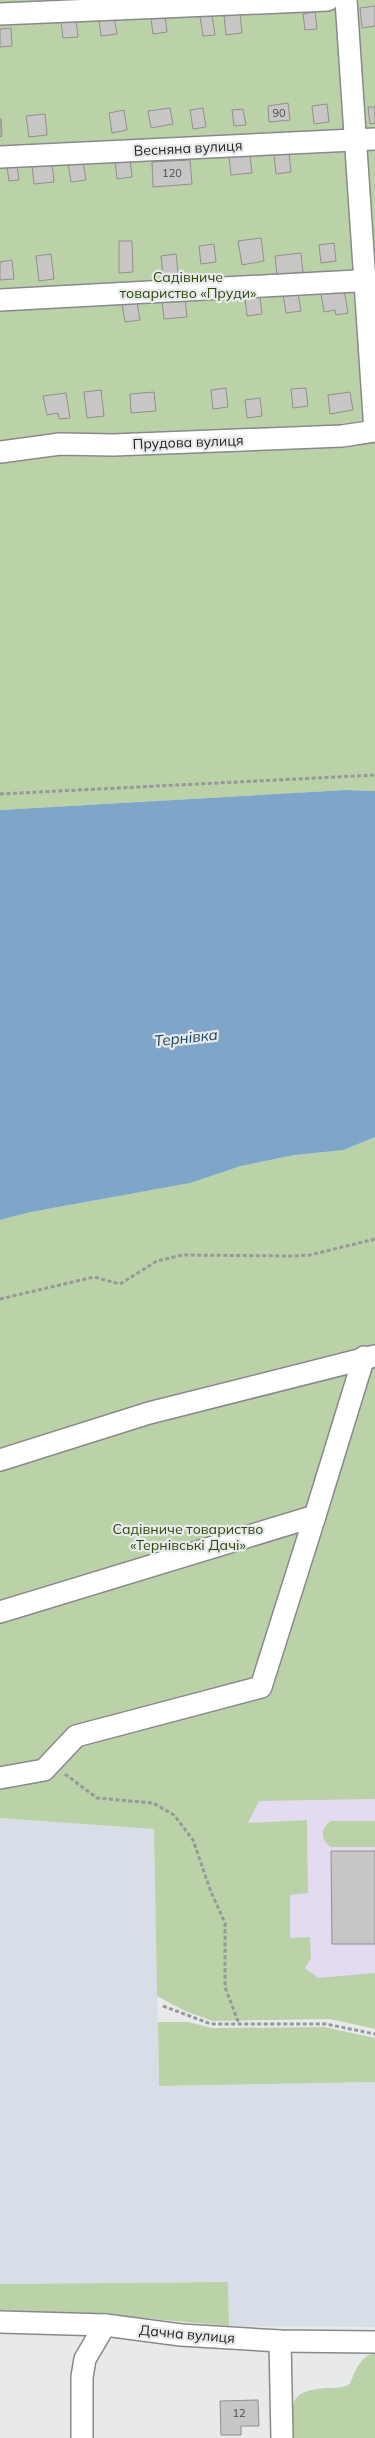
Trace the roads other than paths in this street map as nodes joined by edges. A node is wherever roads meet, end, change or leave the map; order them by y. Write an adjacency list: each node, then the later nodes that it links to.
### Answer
1 (328, 0): 3 (street)
2 (346, 0): 4 (street)
3 (0, 14)
4 (365, 139): 5 (street, Весняна вулиця); 6 (street)
5 (0, 157)
6 (370, 280): 7 (street); 8 (street)
7 (0, 300)
8 (375, 431): 9 (street, Прудова вулиця)
9 (0, 452)
10 (370, 1357): 11 (street); 12 (street)
11 (0, 1460)
12 (315, 1516): 13 (street); 14 (street)
13 (0, 1612)
14 (0, 1778)
15 (0, 2322): 16 (street, Дачна вулиця)
16 (105, 2325): 17 (street, Дачна вулиця); 19 (street)
17 (280, 2341): 18 (street, Дачна вулиця); 20 (street)
18 (375, 2342)
19 (82, 2438)
20 (282, 2438)

